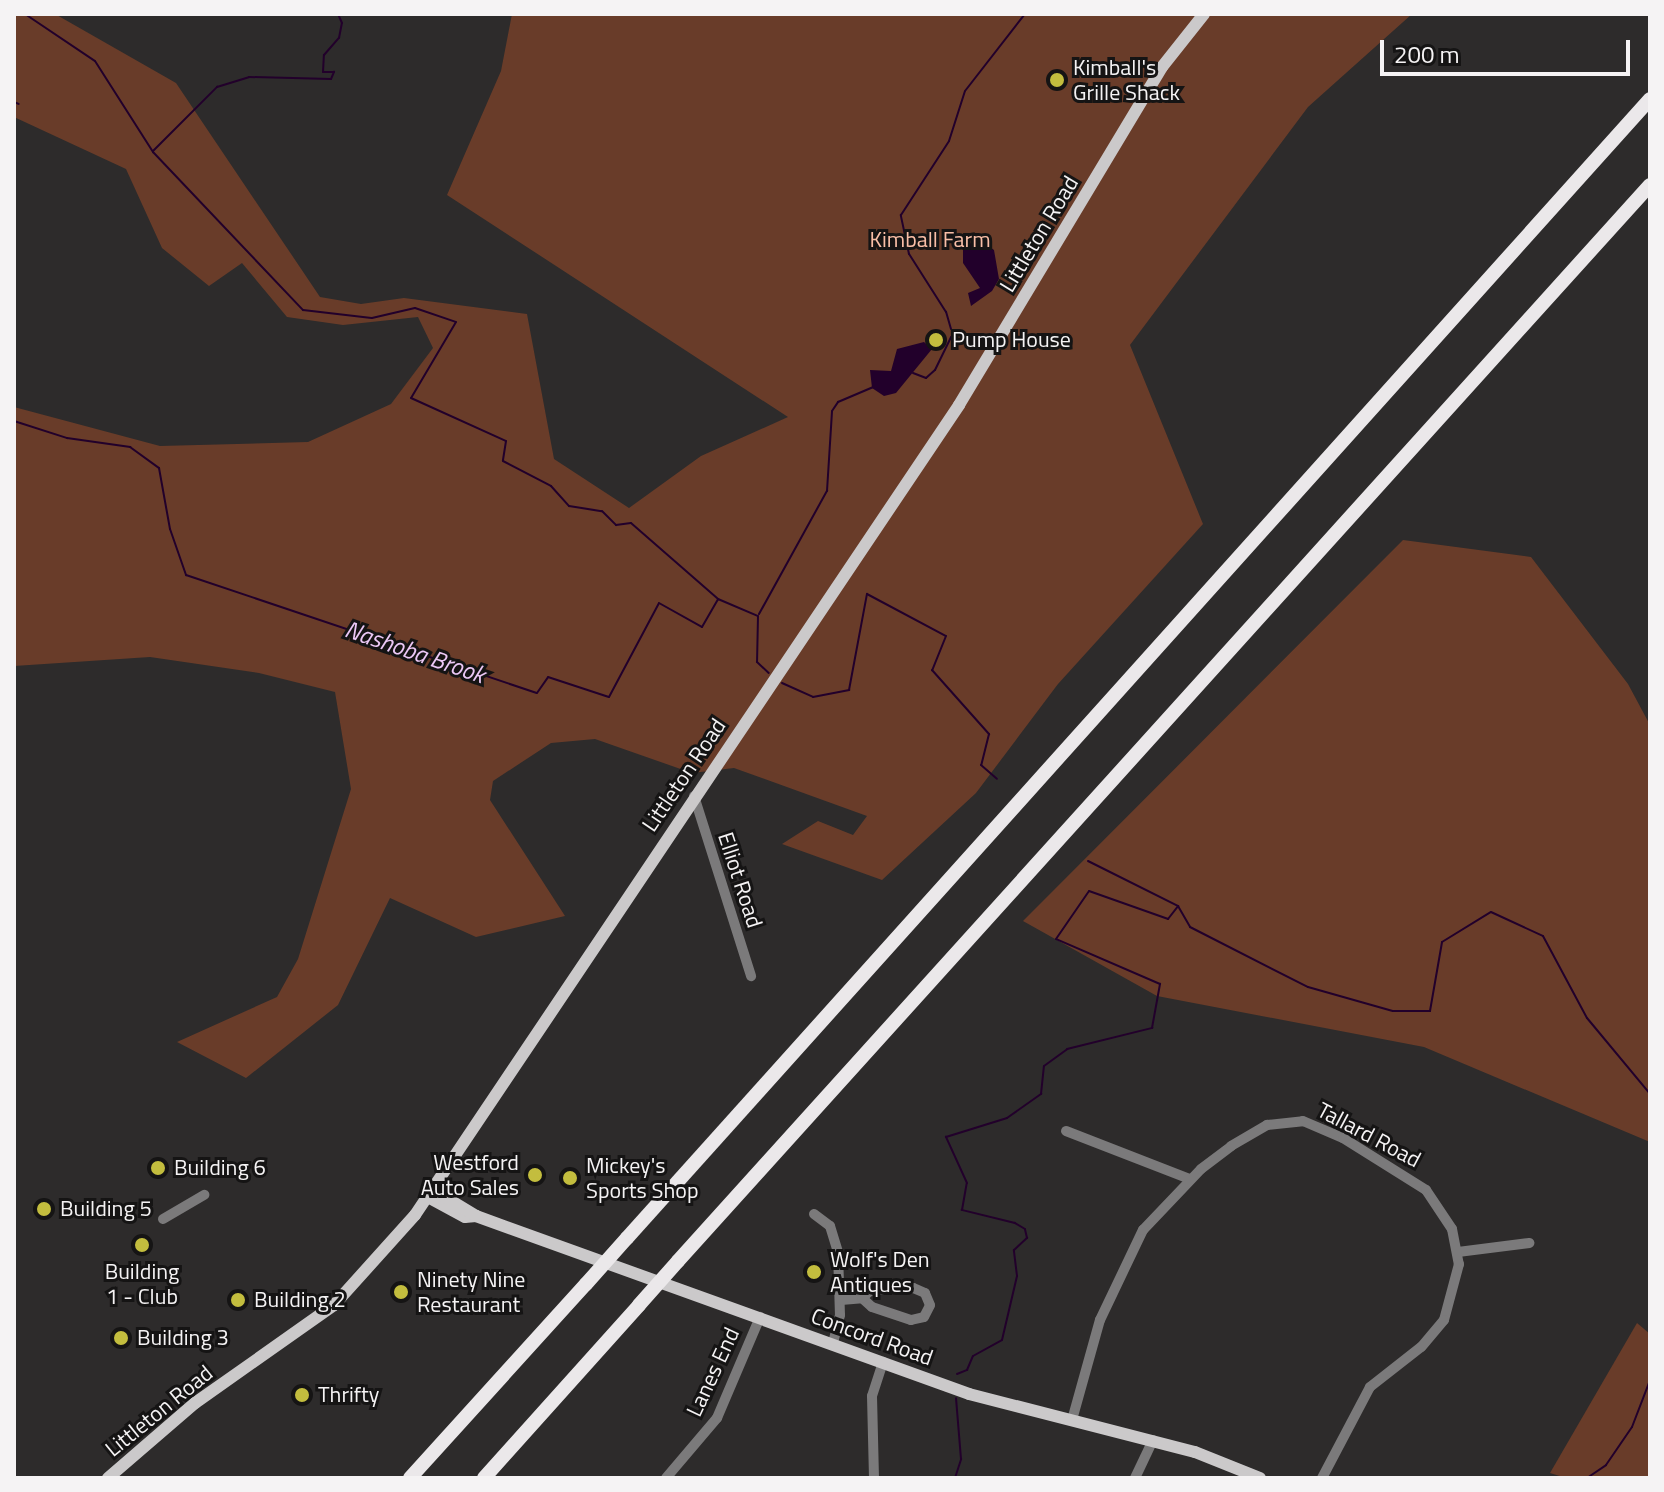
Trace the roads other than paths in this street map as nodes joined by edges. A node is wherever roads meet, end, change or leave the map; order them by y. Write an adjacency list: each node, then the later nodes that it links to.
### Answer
1 (1204, 14): 4 (main road, Littleton Road)
2 (1650, 99): 22 (highway, bridge)
3 (1650, 185): 23 (highway, bridge)
4 (694, 796): 5 (street, Elliot Road); 9 (main road, Littleton Road)
5 (751, 976)
6 (1066, 1131): 7 (street)
7 (1190, 1179): 13 (street, Tallard Road); 19 (street, Tallard Road)
8 (204, 1195): 11 (street)
9 (426, 1196): 16 (main road, Concord Road); 21 (main road, Littleton Road)
10 (814, 1214): 15 (street)
11 (163, 1219)
12 (1529, 1243): 13 (street)
13 (1458, 1252): 28 (street, Tallard Road)
14 (862, 1298): 14 (street); 15 (street)
15 (841, 1300): 17 (street)
16 (760, 1317): 17 (main road, Concord Road); 24 (street, Lanes End)
17 (833, 1344): 18 (main road, Concord Road)
18 (883, 1362): 19 (main road, Concord Road); 25 (street)
19 (1072, 1420): 20 (main road, Concord Road)
20 (1153, 1440): 26 (street); 27 (main road, Concord Road)
21 (108, 1478)
22 (410, 1478)
23 (484, 1478)
24 (666, 1478)
25 (874, 1478)
26 (1135, 1478)
27 (1260, 1478)
28 (1322, 1478)

